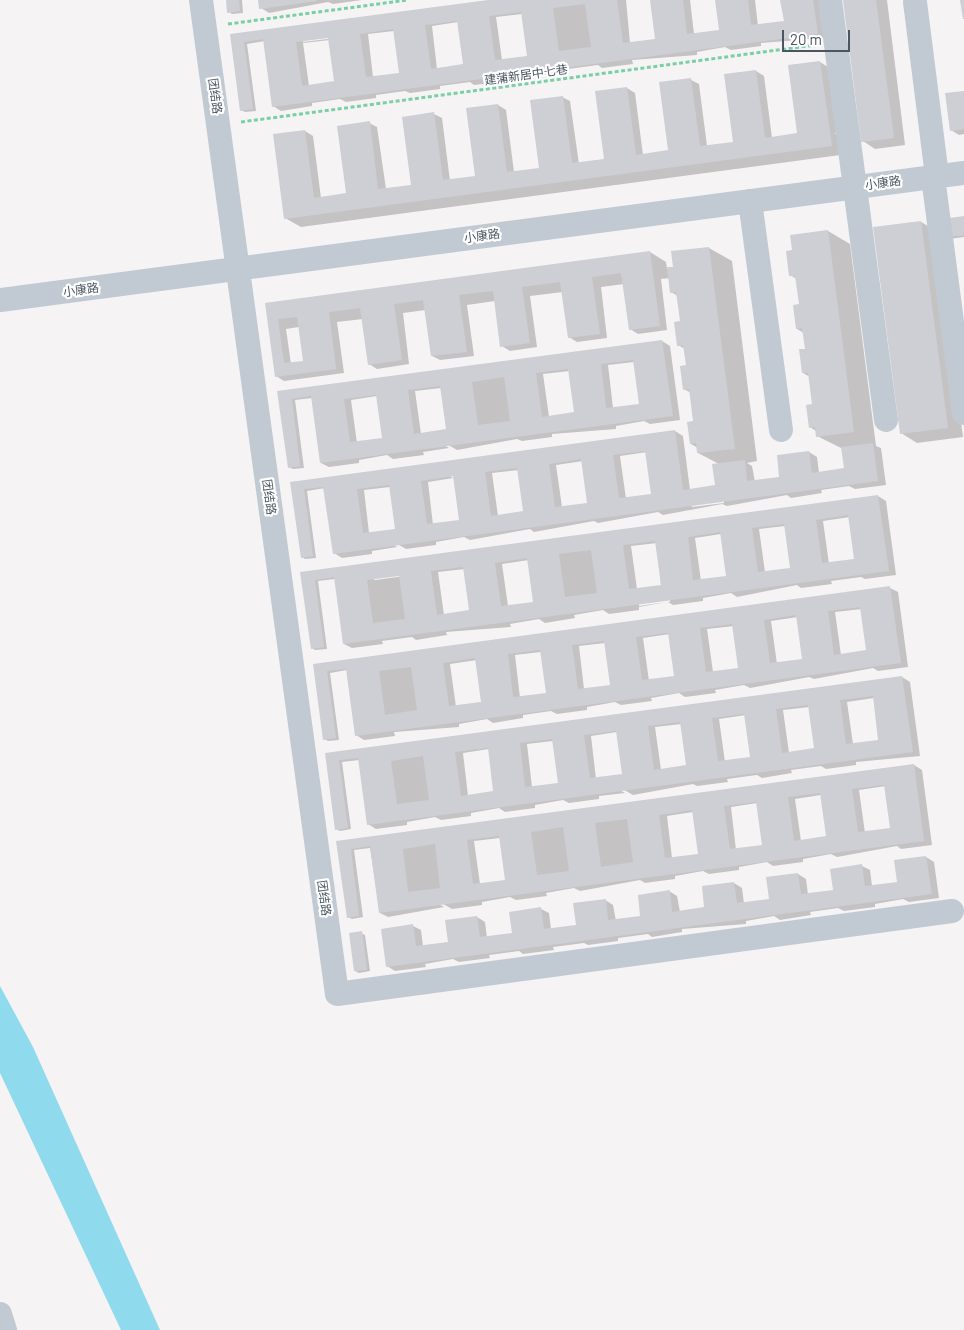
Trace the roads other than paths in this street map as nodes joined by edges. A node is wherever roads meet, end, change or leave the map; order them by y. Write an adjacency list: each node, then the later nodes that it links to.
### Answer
1 (202, 0): 8 (street, 团结路)
2 (830, 0): 6 (street)
3 (915, 2): 5 (street)
4 (964, 173): 5 (street, 小康路)
5 (935, 176): 6 (street, 小康路); 10 (street)
6 (854, 187): 7 (street, 小康路); 11 (street)
7 (750, 201): 8 (street, 小康路); 12 (street)
8 (238, 269): 9 (street, 小康路); 13 (street, 团结路)
9 (0, 300)
10 (964, 413)
11 (886, 420)
12 (781, 430)
13 (952, 910)
14 (0, 1314): 15 (street)
15 (5, 1330)

